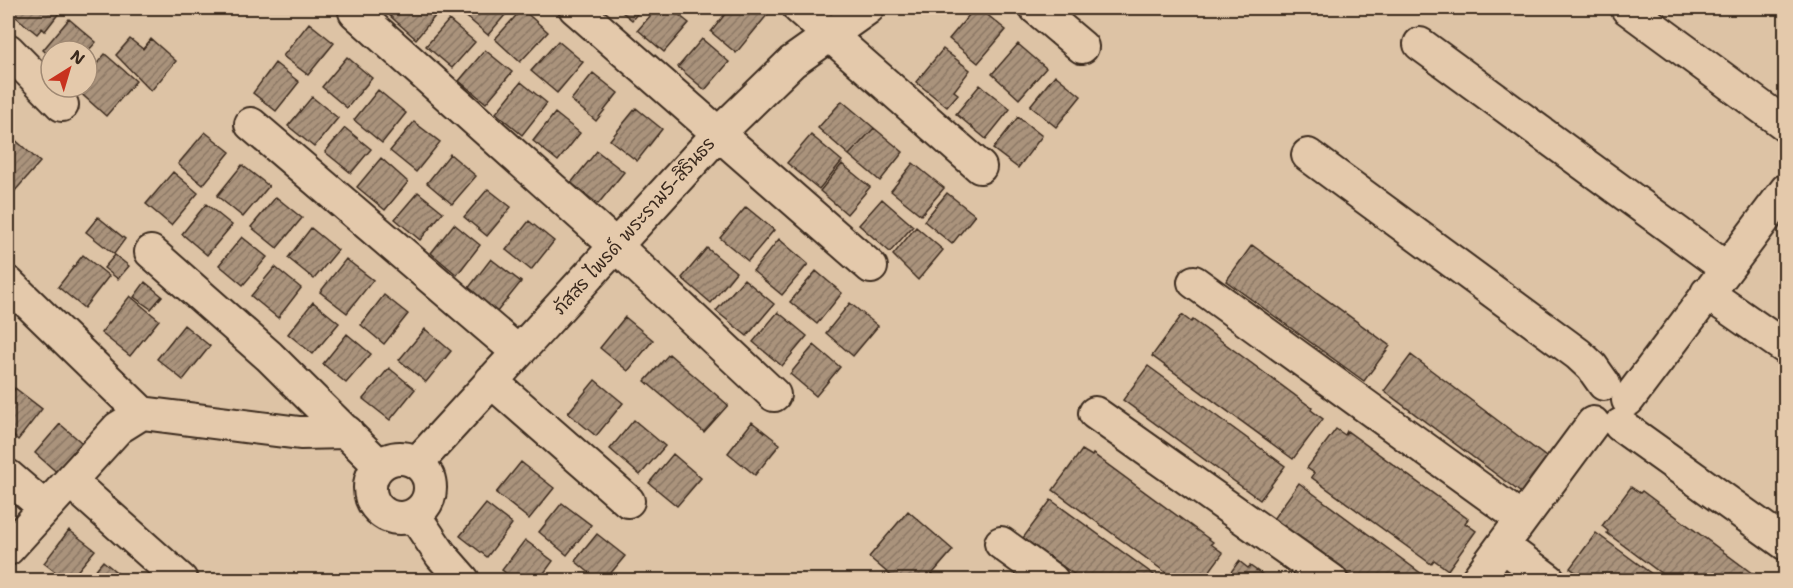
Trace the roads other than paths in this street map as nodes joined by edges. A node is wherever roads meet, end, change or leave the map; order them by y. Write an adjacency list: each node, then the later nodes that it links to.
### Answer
1 (575, 8): 14 (street)
2 (799, 8): 7 (street)
3 (868, 8): 7 (street, ภัสสร ไพรด์ พระราม5-สิรินธร)
4 (1036, 8): 9 (street)
5 (1628, 8): 13 (street)
6 (355, 12): 18 (street)
7 (829, 34): 14 (street, ภัสสร ไพรด์ พระราม5-สิรินธร); 16 (street)
8 (1420, 44): 21 (street)
9 (1082, 47)
10 (8, 50): 11 (street)
11 (62, 105)
12 (251, 124): 25 (street)
13 (1785, 125)
14 (719, 133): 18 (street, ภัสสร ไพรด์ พระราม5-สิรินธร); 20 (street)
15 (1308, 155): 28 (street)
16 (980, 167)
17 (1785, 190): 21 (street)
18 (616, 246): 25 (street, ภัสสร ไพรด์ พระราม5-สิรินธร); 27 (street)
19 (151, 252): 31 (street)
20 (871, 267)
21 (1717, 281): 24 (street); 28 (street)
22 (1194, 282): 39 (street)
23 (8, 283): 29 (street)
24 (1785, 348)
25 (518, 352): 26 (street, ภัสสร ไพรด์ พระราม5-สิรินธร)
26 (491, 381): 32 (street, ภัสสร ไพรด์ พระราม5-สิรินธร); 36 (street)
27 (774, 395)
28 (1611, 408): 39 (street); 41 (street)
29 (142, 413): 31 (street); 35 (street)
30 (1095, 413): 47 (street)
31 (346, 432): 33 (street)
32 (417, 463): 33 (street); 38 (street)
33 (379, 465): 38 (street)
34 (8, 476): 37 (street)
35 (70, 481): 37 (street); 44 (street)
36 (628, 501)
37 (45, 508): 43 (street)
38 (414, 515): 45 (street)
39 (1522, 519): 42 (street)
40 (1001, 543): 46 (street)
41 (1785, 544)
42 (1503, 546): 48 (street); 49 (street)
43 (8, 549)
44 (181, 580)
45 (463, 580)
46 (1052, 580)
47 (1331, 580)
48 (1477, 580)
49 (1549, 580)

